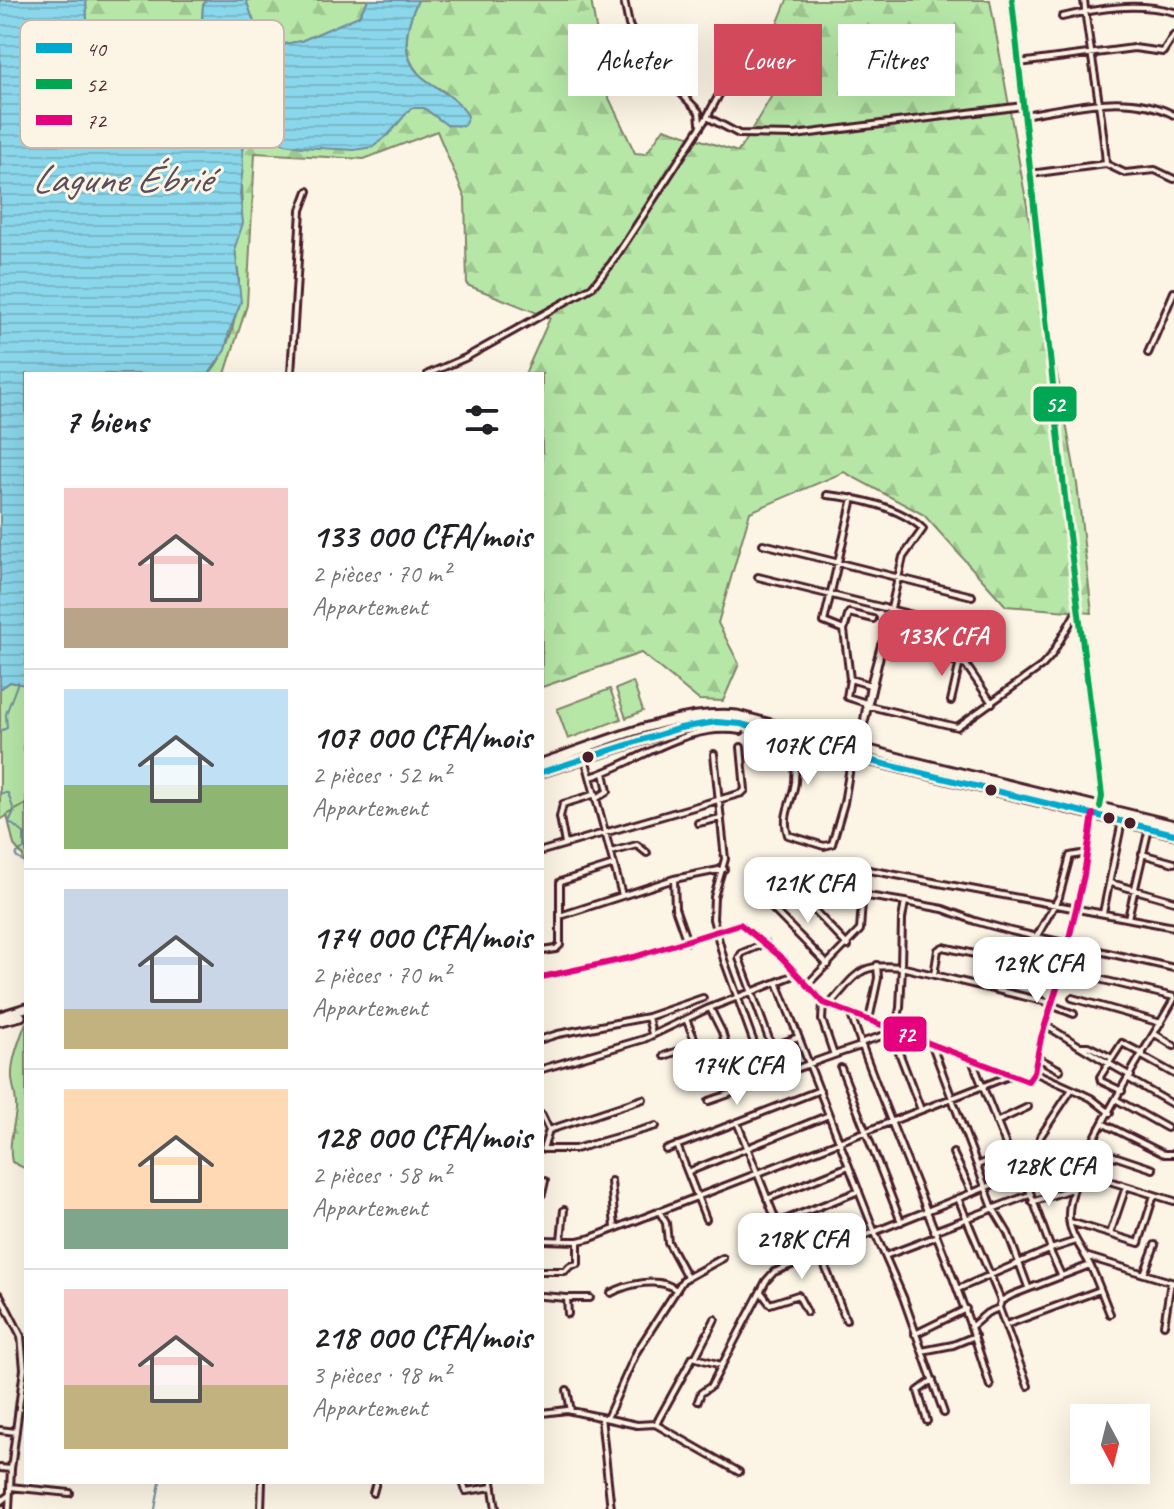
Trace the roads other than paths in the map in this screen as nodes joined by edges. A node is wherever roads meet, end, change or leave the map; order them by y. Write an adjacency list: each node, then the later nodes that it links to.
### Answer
1 (624, 0): 7 (street)
2 (1012, 0): 10 (street)
3 (1084, 0): 4 (street)
4 (1085, 11): 5 (street); 6 (street); 9 (street)
5 (1174, 12)
6 (1062, 17)
7 (630, 24)
8 (1174, 35): 9 (street)
9 (1090, 53): 10 (street); 13 (street)
10 (1019, 63): 14 (street)
11 (683, 96): 16 (street)
12 (717, 96): 15 (street)
13 (1100, 104): 17 (street); 18 (street); 21 (street)
14 (1023, 106): 17 (street); 19 (street)
15 (709, 110): 16 (street); 19 (street)
16 (699, 112): 20 (street)
17 (1024, 115): 22 (street)
18 (1174, 115)
19 (707, 117): 20 (street)
20 (701, 124): 28 (street)
21 (1106, 164): 22 (street); 23 (street)
22 (1029, 174): 37 (street)
23 (1174, 179)
24 (308, 191): 27 (street)
25 (1174, 292): 26 (street)
26 (1148, 353)
27 (291, 372)
28 (433, 372)
29 (827, 495): 30 (street)
30 (853, 498): 32 (street); 33 (street)
31 (763, 544): 32 (street)
32 (837, 562): 33 (street); 35 (street)
33 (899, 576): 36 (street); 38 (street)
34 (758, 577): 35 (street)
35 (829, 596): 38 (street); 41 (street)
36 (972, 596)
37 (1078, 609): 48 (street); 63 (street)
38 (890, 610): 40 (street); 43 (street)
39 (873, 619): 41 (street)
40 (958, 626)
41 (844, 630): 45 (street)
42 (973, 633): 44 (street)
43 (882, 643): 44 (street); 46 (street); 49 (street)
44 (963, 663): 47 (street); 48 (street)
45 (850, 679): 46 (street); 49 (street)
46 (870, 685): 49 (street)
47 (951, 701)
48 (992, 703): 49 (street)
49 (867, 705): 49 (street)
50 (741, 731): 58 (street)
51 (797, 741): 53 (main road); 56 (street); 60 (main road)
52 (741, 747): 62 (street)
53 (583, 754): 55 (main road); 57 (main road); 59 (street); 60 (main road)
54 (714, 754): 62 (street)
55 (544, 763)
56 (850, 767)
57 (544, 771)
58 (604, 773): 59 (street); 61 (street)
59 (591, 777): 61 (street)
60 (1009, 790): 63 (main road); 64 (main road)
61 (596, 796): 70 (street); 72 (street)
62 (718, 799): 65 (street); 70 (street)
63 (1100, 807): 68 (main road)
64 (1093, 814): 66 (main road); 76 (street)
65 (721, 818): 67 (street); 80 (street)
66 (1122, 821): 69 (main road); 82 (street)
67 (698, 823)
68 (1174, 825)
69 (1149, 828): 71 (main road); 77 (street)
70 (606, 832): 72 (street); 74 (street)
71 (1174, 834)
72 (565, 844): 73 (street)
73 (544, 850)
74 (611, 852): 75 (street); 79 (street)
75 (647, 853)
76 (1087, 853): 90 (street); 91 (street)
77 (1142, 854): 78 (street); 84 (street)
78 (1174, 863)
79 (614, 865): 85 (street); 93 (street)
80 (724, 869): 81 (street); 96 (street)
81 (674, 879): 85 (street); 98 (street)
82 (1110, 883): 84 (street); 92 (street)
83 (793, 888): 101 (street)
84 (1134, 890): 87 (street); 94 (street)
85 (622, 895): 93 (street)
86 (861, 895): 88 (street); 90 (street); 101 (street)
87 (1174, 901)
88 (905, 902): 97 (street); 105 (street)
89 (769, 905): 103 (street)
90 (1055, 906): 91 (street); 97 (street)
91 (1076, 909): 92 (street); 100 (street)
92 (1103, 913): 94 (street)
93 (560, 916): 102 (street)
94 (1128, 918): 95 (street)
95 (1174, 927)
96 (715, 931): 98 (street); 99 (street); 114 (street)
97 (1037, 937): 100 (street)
98 (687, 942): 110 (street)
99 (766, 943): 108 (street); 113 (street)
100 (1067, 943): 106 (street); 107 (street)
101 (848, 946): 103 (street)
102 (544, 951)
103 (828, 965): 112 (street)
104 (877, 965): 105 (street); 118 (street); 127 (street)
105 (901, 967): 109 (street); 130 (street)
106 (1174, 968)
107 (1061, 971): 109 (street); 117 (street); 119 (street)
108 (797, 974): 111 (street); 112 (street)
109 (934, 975): 119 (street)
110 (544, 977)
111 (777, 982): 113 (street); 133 (street)
112 (807, 985): 118 (street)
113 (753, 991): 114 (street); 140 (street)
114 (737, 997): 120 (street); 141 (street)
115 (703, 998): 124 (street)
116 (1072, 998): 128 (street)
117 (1174, 998): 128 (street)
118 (826, 1004): 122 (street); 142 (street)
119 (1052, 1004): 123 (street); 129 (street)
120 (710, 1008): 126 (street); 141 (street)
121 (24, 1011): 125 (main road)
122 (850, 1012): 127 (street); 136 (street)
123 (1074, 1014)
124 (648, 1017): 131 (street); 134 (street)
125 (0, 1018)
126 (686, 1019): 131 (street); 135 (street)
127 (869, 1020): 130 (street)
128 (1161, 1023): 132 (street)
129 (1045, 1025): 138 (street); 145 (street)
130 (892, 1030): 136 (street); 137 (street); 168 (street)
131 (652, 1034): 150 (street)
132 (1155, 1034): 139 (street); 143 (street)
133 (798, 1037): 140 (street); 148 (street)
134 (544, 1038)
135 (697, 1044): 144 (street); 155 (street)
136 (861, 1044): 142 (street); 174 (street)
137 (932, 1044): 147 (street); 162 (street)
138 (1079, 1046): 146 (street); 149 (street)
139 (1174, 1046)
140 (772, 1048): 141 (street)
141 (758, 1054)
142 (834, 1055): 148 (street)
143 (1142, 1055): 146 (street); 154 (street); 157 (street)
144 (664, 1056)
145 (1038, 1058): 152 (street); 153 (street)
146 (1112, 1058): 149 (street)
147 (972, 1060): 156 (street); 158 (street)
148 (808, 1062): 160 (street); 165 (street)
149 (1108, 1064): 157 (street); 161 (street)
150 (544, 1068)
151 (841, 1068): 179 (street)
152 (1060, 1070)
153 (1034, 1072): 156 (street); 159 (street)
154 (1174, 1074)
155 (710, 1075)
156 (1011, 1075): 158 (street)
157 (1130, 1078): 161 (street); 166 (street)
158 (983, 1087): 162 (street); 173 (street)
159 (1072, 1089): 169 (street); 192 (street)
160 (820, 1090): 170 (street); 172 (street)
161 (1122, 1091): 164 (street)
162 (953, 1098): 168 (street); 191 (street)
163 (643, 1099): 178 (street)
164 (1117, 1100): 169 (street); 177 (street)
165 (709, 1101)
166 (1174, 1105)
167 (1028, 1107): 173 (street)
168 (921, 1110): 174 (street)
169 (1110, 1113): 175 (street)
170 (829, 1115): 180 (street); 183 (street)
171 (544, 1119): 178 (street)
172 (737, 1122): 181 (street); 183 (street)
173 (996, 1122): 187 (street)
174 (891, 1123): 179 (street); 216 (street)
175 (1104, 1124): 185 (street); 189 (street)
176 (656, 1126): 184 (street)
177 (1167, 1128)
178 (549, 1130): 182 (street)
179 (866, 1132): 180 (street); 219 (street)
180 (839, 1141): 190 (street); 196 (street)
181 (677, 1145): 186 (street); 194 (street)
182 (544, 1146)
183 (748, 1147): 194 (street); 196 (street)
184 (544, 1149)
185 (1089, 1149): 192 (street); 193 (street); 195 (street)
186 (666, 1150)
187 (1009, 1152): 191 (street); 197 (street)
188 (953, 1153): 205 (street)
189 (1174, 1154)
190 (849, 1166): 204 (street); 210 (street)
191 (978, 1166): 202 (street)
192 (1037, 1167): 197 (street)
193 (1153, 1169)
194 (688, 1172): 206 (street)
195 (1080, 1172): 201 (street); 203 (street)
196 (757, 1173): 206 (street); 210 (street)
197 (1020, 1174): 202 (street); 207 (street)
198 (545, 1181): 200 (street)
199 (611, 1181): 222 (street)
200 (544, 1185)
201 (1126, 1187): 208 (street); 225 (street)
202 (984, 1188): 205 (street); 213 (street)
203 (1074, 1188): 212 (street); 220 (street)
204 (859, 1191): 221 (street); 223 (street)
205 (972, 1193): 209 (street)
206 (698, 1195): 215 (street); 218 (street)
207 (1029, 1195): 212 (street); 213 (street)
208 (1154, 1195): 211 (street); 225 (street)
209 (958, 1198): 216 (street); 217 (street)
210 (767, 1199): 221 (street)
211 (1174, 1201)
212 (1032, 1202): 231 (street)
213 (993, 1208): 217 (street); 236 (street)
214 (564, 1210): 227 (street)
215 (659, 1211): 222 (street); 243 (street)
216 (926, 1212): 219 (street); 224 (street)
217 (966, 1218): 224 (street); 241 (street)
218 (706, 1219)
219 (901, 1222): 223 (street)
220 (1070, 1222): 225 (street); 229 (street)
221 (777, 1223): 237 (street)
222 (615, 1228): 228 (street)
223 (875, 1233): 232 (street); 233 (street)
224 (934, 1234): 233 (street); 246 (street)
225 (1110, 1234)
226 (544, 1240): 227 (street)
227 (561, 1240): 228 (street)
228 (578, 1241): 239 (street)
229 (1076, 1241): 231 (street); 234 (street)
230 (1155, 1245): 240 (street)
231 (1050, 1249): 236 (street); 242 (street)
232 (820, 1253): 237 (street); 261 (street)
233 (885, 1256): 265 (street)
234 (1085, 1256): 238 (street); 240 (street)
235 (723, 1258): 243 (street)
236 (1019, 1261): 241 (street); 245 (street)
237 (793, 1263): 249 (street)
238 (1090, 1265): 242 (street); 248 (street)
239 (544, 1271)
240 (1144, 1274): 244 (street)
241 (989, 1275): 246 (street); 255 (street)
242 (1061, 1275): 245 (street)
243 (687, 1277): 247 (street)
244 (1172, 1283): 263 (street)
245 (1028, 1287): 255 (street)
246 (958, 1289): 256 (street)
247 (676, 1290): 250 (street); 281 (street)
248 (1100, 1290): 259 (street); 262 (street)
249 (760, 1291): 257 (street); 270 (street)
250 (611, 1293)
251 (0, 1295): 269 (street)
252 (544, 1296): 253 (street)
253 (567, 1298): 254 (street); 258 (street)
254 (590, 1298)
255 (1000, 1304): 262 (street); 264 (street)
256 (966, 1309): 264 (street); 265 (street)
257 (807, 1312)
258 (568, 1314)
259 (1110, 1314)
260 (715, 1319): 268 (street)
261 (846, 1320)
262 (1006, 1325): 274 (street)
263 (1164, 1325)
264 (972, 1326): 266 (street)
265 (915, 1334): 267 (street)
266 (975, 1336): 267 (street); 273 (street)
267 (922, 1351): 271 (street)
268 (696, 1357): 270 (street); 283 (street)
269 (24, 1362)
270 (721, 1365): 277 (street)
271 (933, 1380): 280 (street); 282 (street)
272 (24, 1384): 276 (street)
273 (990, 1386)
274 (1028, 1386)
275 (567, 1390): 278 (street)
276 (24, 1396): 285 (street)
277 (698, 1401)
278 (571, 1411): 279 (street); 281 (street)
279 (544, 1413)
280 (944, 1413)
281 (604, 1417): 283 (street); 301 (street)
282 (927, 1421)
283 (655, 1424): 288 (street)
284 (0, 1430): 285 (street)
285 (16, 1432): 287 (street)
286 (0, 1468): 287 (street)
287 (11, 1469): 293 (street)
288 (739, 1472)
289 (262, 1484): 299 (street)
290 (376, 1484): 295 (street)
291 (464, 1484): 292 (street)
292 (493, 1485): 300 (street)
293 (10, 1487): 294 (street); 296 (street)
294 (70, 1493)
295 (373, 1493)
296 (9, 1495): 297 (street); 298 (street)
297 (0, 1502): 298 (street)
298 (8, 1509)
299 (261, 1509)
300 (496, 1509)
301 (611, 1509)

